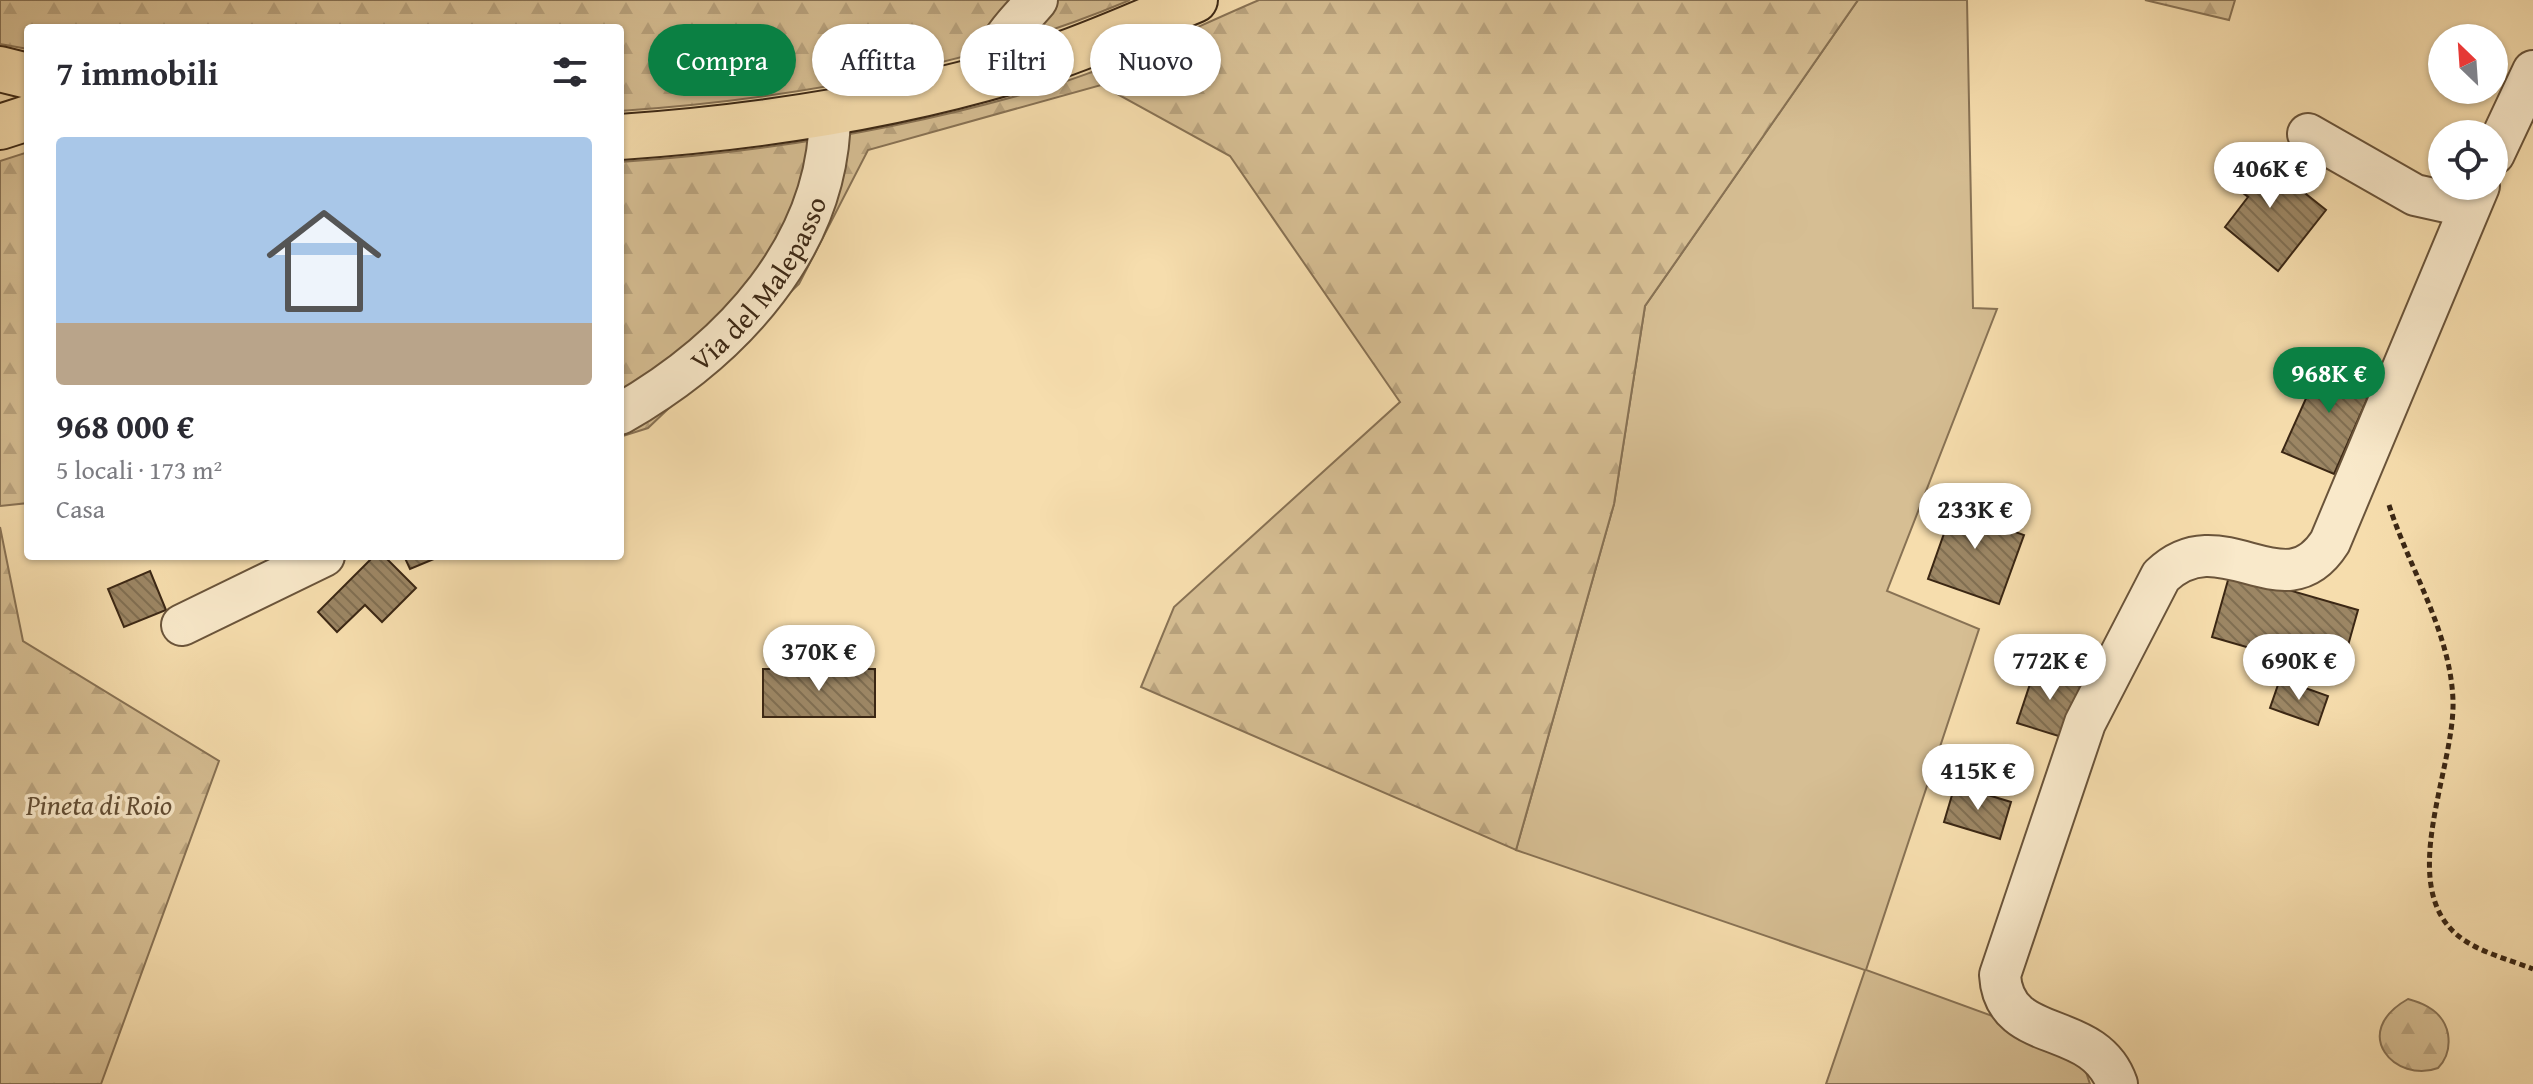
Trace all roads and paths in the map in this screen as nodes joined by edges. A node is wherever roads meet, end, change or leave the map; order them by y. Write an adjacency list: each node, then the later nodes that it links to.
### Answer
1 (1037, 0): 3 (street)
2 (1195, 0): 4 (main road)
3 (1017, 24)
4 (1074, 50)
5 (0, 69): 7 (main road)
6 (2533, 71): 11 (street)
7 (24, 75)
8 (960, 84): 9 (main road)
9 (830, 112): 14 (main road); 17 (street, Via del Malepasso)
10 (24, 119): 12 (main road)
11 (2508, 124)
12 (0, 127)
13 (2308, 134): 15 (street)
14 (624, 137)
15 (2428, 195)
16 (2473, 200): 22 (street)
17 (624, 411)
18 (2386, 496): 21 (path)
19 (316, 560): 20 (street)
20 (182, 625)
21 (2533, 969)
22 (2117, 1084)

